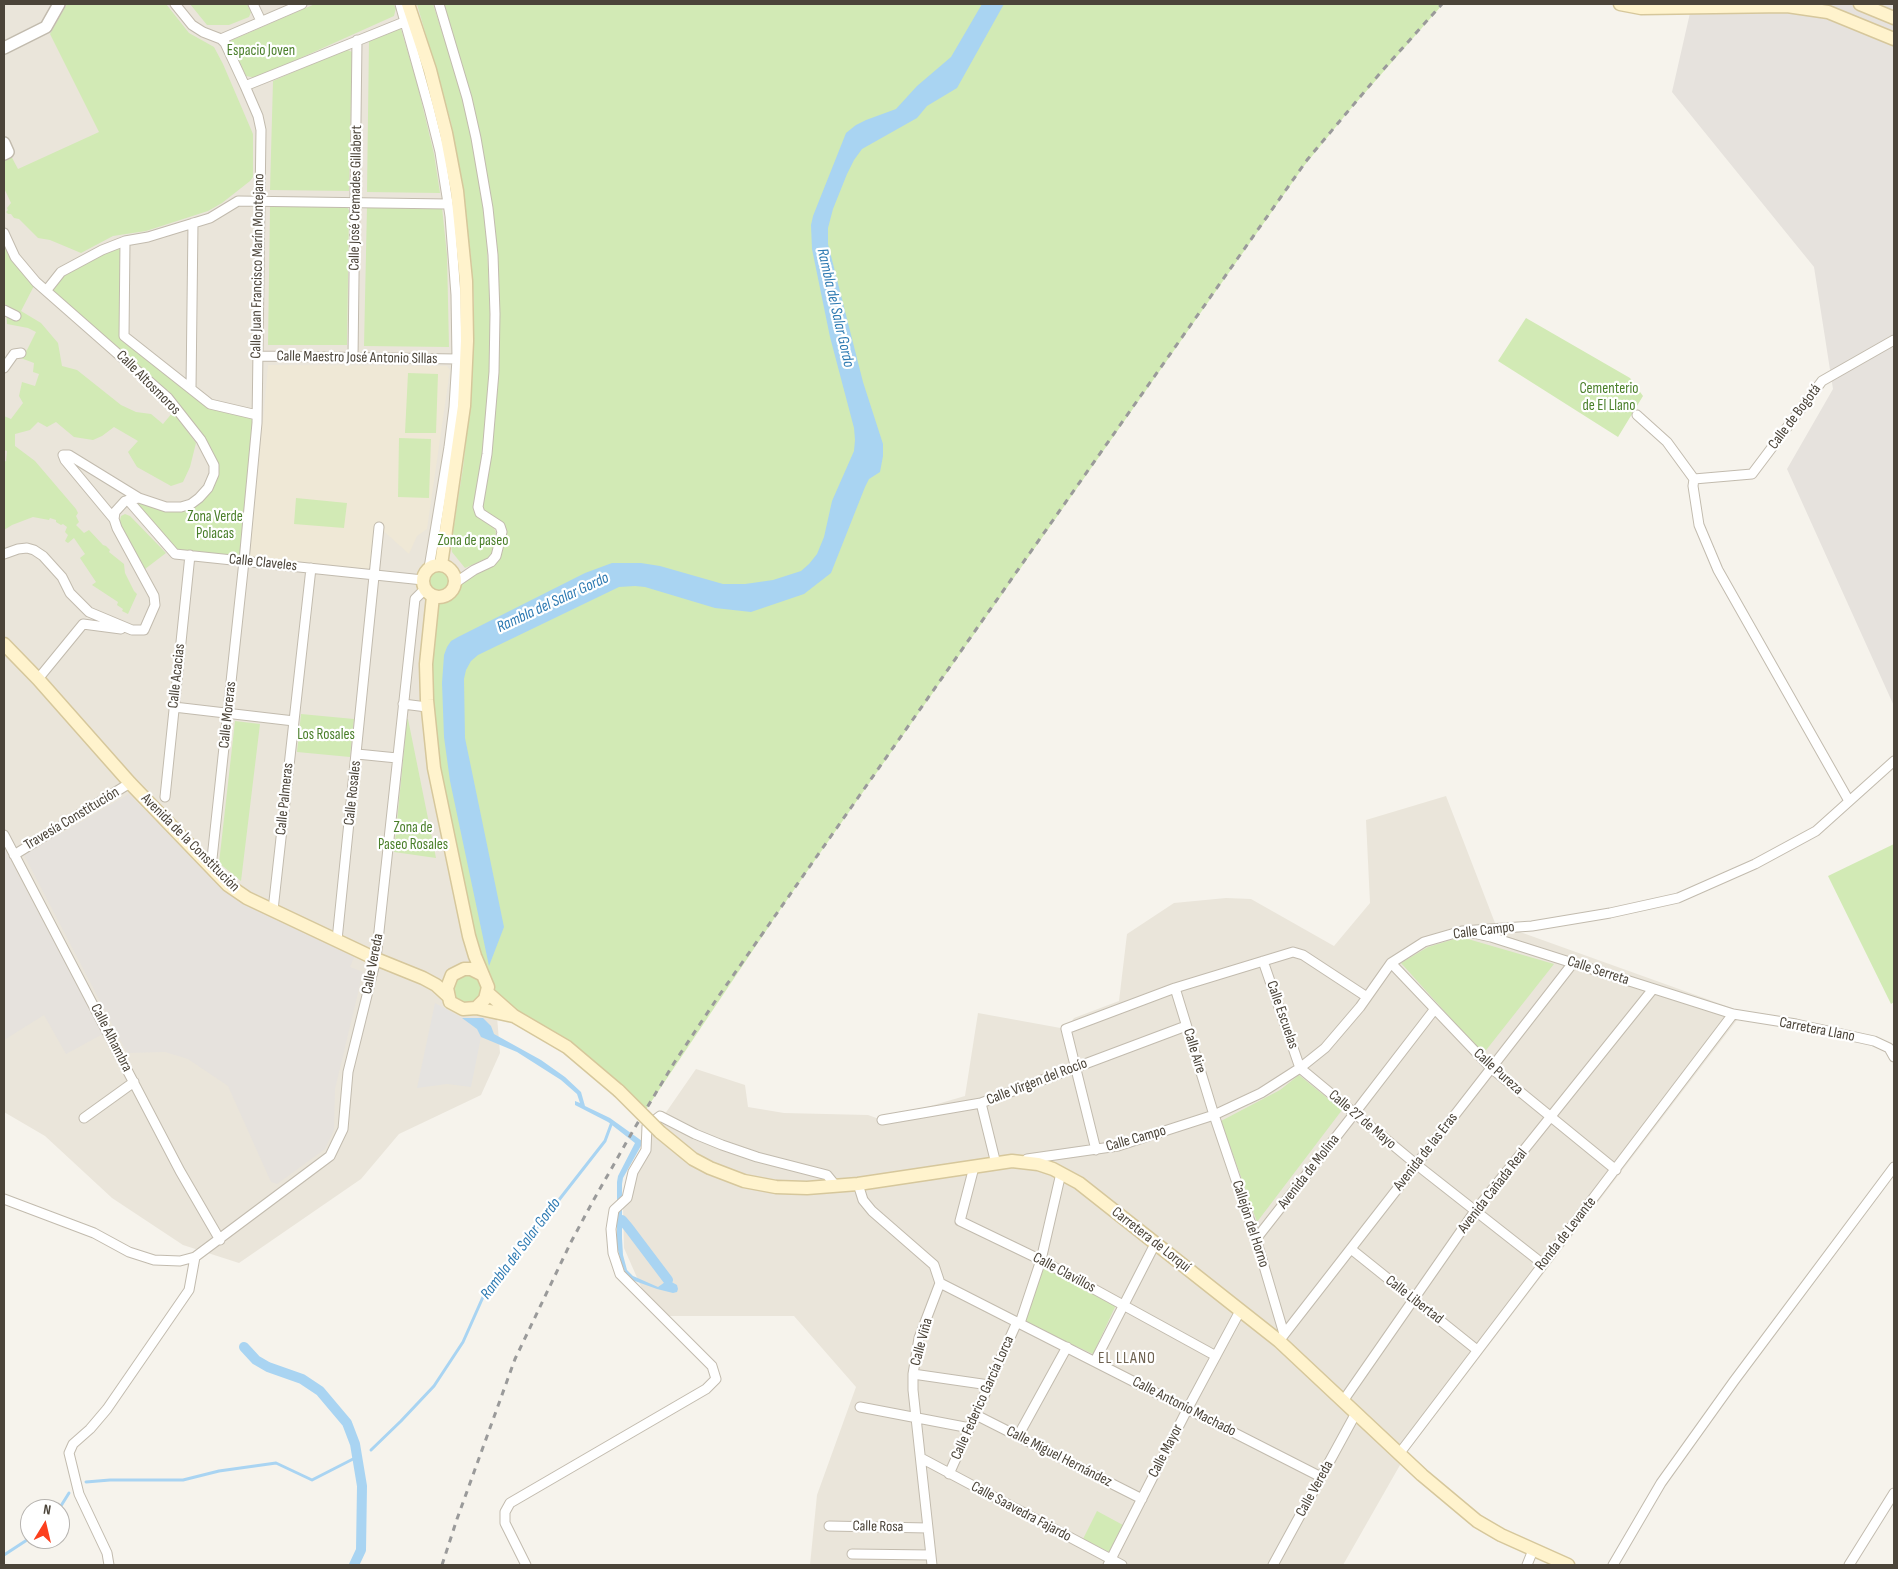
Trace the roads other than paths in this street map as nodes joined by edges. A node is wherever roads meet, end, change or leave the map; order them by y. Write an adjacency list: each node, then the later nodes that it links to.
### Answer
1 (59, 4): 17 (street)
2 (175, 4): 14 (street)
3 (253, 4): 12 (street)
4 (302, 4): 12 (street)
5 (400, 4): 13 (street)
6 (408, 4): 45 (main road)
7 (439, 4): 48 (street)
8 (1620, 4): 10 (main road)
9 (1860, 4): 11 (main road)
10 (1716, 5): 16 (main road)
11 (1894, 18)
12 (261, 21): 14 (street)
13 (404, 22): 15 (street); 21 (street)
14 (221, 39): 18 (street, Calle Juan Francisco Marín Montejano)
15 (357, 40): 18 (street); 20 (street, Calle José Cremades Gillabert)
16 (1894, 40)
17 (4, 48)
18 (245, 86): 19 (street, Calle Juan Francisco Marín Montejano)
19 (259, 200): 20 (street); 22 (street); 30 (street, Calle Juan Francisco Marín Montejano)
20 (356, 202): 21 (street); 31 (street, Calle José Cremades Gillabert)
21 (448, 204): 32 (street)
22 (193, 222): 24 (street); 34 (street)
23 (4, 233): 25 (street, Calle Altosmoros)
24 (125, 241): 25 (street); 34 (street)
25 (46, 291): 38 (street, Calle Altosmoros)
26 (4, 310): 27 (street)
27 (16, 316)
28 (1894, 340): 37 (street, Calle de Bogotá)
29 (21, 353): 33 (street)
30 (257, 356): 31 (street, Calle Maestro José Antonio Sillas); 35 (street, Calle Juan Francisco Marín Montejano)
31 (353, 357): 32 (street, Calle Maestro José Antonio Sillas)
32 (456, 359): 45 (street)
33 (4, 368)
34 (191, 388): 35 (street)
35 (257, 414): 44 (street, Calle Juan Francisco Marín Montejano)
36 (1637, 415): 37 (street)
37 (1694, 479): 63 (street)
38 (139, 498): 39 (street, Calle Altosmoros); 40 (street)
39 (128, 500): 40 (street); 43 (street, Calle Claveles)
40 (114, 519): 50 (street)
41 (379, 527): 47 (street, Calle Rosales)
42 (4, 554): 50 (street)
43 (190, 555): 44 (street, Calle Claveles); 54 (street, Calle Acacias)
44 (244, 561): 46 (street, Calle Claveles); 56 (street, Calle Moreras)
45 (435, 566): 48 (main road); 49 (main road)
46 (311, 568): 47 (street, Calle Claveles); 57 (street, Calle Palmeras)
47 (374, 575): 49 (street, Calle Claveles); 58 (street, Calle Rosales)
48 (455, 583): 49 (main road)
49 (427, 589): 53 (street, Calle Vereda); 55 (main road)
50 (132, 630): 52 (street)
51 (4, 644): 52 (main road, Avenida de la Constitución)
52 (38, 679): 61 (main road, Avenida de la Constitución)
53 (403, 704): 55 (street); 59 (street, Calle Vereda)
54 (174, 707): 56 (street); 62 (street, Calle Acacias)
55 (427, 707): 69 (main road)
56 (228, 713): 57 (street); 66 (street, Calle Moreras)
57 (294, 721): 67 (street, Calle Palmeras)
58 (357, 754): 59 (street); 70 (street, Calle Rosales)
59 (397, 758): 71 (street, Calle Vereda)
60 (1894, 761): 63 (street, Calle Campo)
61 (130, 783): 65 (street, Travesía Constitución); 66 (main road, Avenida de la Constitución)
62 (165, 797)
63 (1849, 801): 68 (street, Calle Campo)
64 (4, 835): 65 (street, Calle Alhambra)
65 (14, 854): 93 (street, Calle Alhambra)
66 (211, 868): 67 (main road, Avenida de la Constitución)
67 (273, 910): 70 (main road, Avenida de la Constitución)
68 (1462, 931): 73 (street, Calle Campo); 74 (street, Calle Serreta)
69 (470, 936): 75 (main road); 76 (main road)
70 (337, 940): 71 (main road, Avenida de la Constitución)
71 (376, 959): 77 (main road, Avenida de la Constitución); 113 (street, Calle Vereda)
72 (1263, 961): 78 (street); 82 (street); 91 (street, Calle Escuelas)
73 (1391, 963): 82 (street, Calle Campo); 84 (street, Calle Pureza)
74 (1573, 963): 79 (street, Calle Serreta); 92 (street, Avenida de las Eras)
75 (456, 973): 76 (main road); 77 (main road); 81 (main road)
76 (483, 975): 80 (main road)
77 (423, 978): 81 (main road)
78 (1175, 988): 87 (street, Calle Aire); 90 (street)
79 (1653, 989): 85 (street, Calle Serreta); 98 (street, Avenida Cañada Real)
80 (488, 993): 83 (main road); 86 (main road)
81 (448, 996): 83 (main road)
82 (1368, 997): 91 (street, Calle Campo)
83 (476, 1008): 86 (main road)
84 (1434, 1010): 92 (street, Calle Pureza); 95 (street, Avenida de Molina)
85 (1733, 1014): 88 (street, Carretera Llano); 106 (street, Ronda de Levante)
86 (514, 1016): 109 (main road, Carretera de Lorquí, bridge)
87 (1186, 1026): 90 (street, Calle Virgen del Rocío); 96 (street, Calle Aire)
88 (1892, 1047): 89 (street, Carretera Llano)
89 (1894, 1057)
90 (1074, 1067): 94 (street, Calle Virgen del Rocío); 100 (street)
91 (1300, 1068): 95 (street, Calle 27 de Mayo); 96 (street, Calle Campo)
92 (1490, 1068): 98 (street, Calle Pureza); 103 (street, Avenida de las Eras)
93 (134, 1082): 97 (street); 113 (street, Calle Alhambra)
94 (981, 1104): 99 (street, Calle Virgen del Rocío); 102 (street)
95 (1354, 1114): 103 (street, Calle 27 de Mayo); 112 (street, Avenida de Molina)
96 (1214, 1115): 100 (street, Calle Campo); 112 (street, Callejón del Horno)
97 (84, 1118)
98 (1550, 1118): 106 (street, Calle Pureza); 111 (street, Avenida Cañada Real)
99 (882, 1120)
100 (1096, 1150): 101 (street, Calle Campo)
101 (1012, 1161): 102 (main road, Carretera de Lorquí); 107 (main road, Carretera de Lorquí)
102 (996, 1164): 104 (main road, Carretera de Lorquí)
103 (1417, 1165): 111 (street, Calle 27 de Mayo); 115 (street, Avenida de las Eras)
104 (974, 1167): 108 (main road, Carretera de Lorquí); 117 (street, Calle Clavillos)
105 (1894, 1167): 158 (street)
106 (1616, 1170): 118 (street, Ronda de Levante)
107 (1061, 1173): 114 (main road, Carretera de Lorquí); 117 (street, Calle Federico García Lorca)
108 (858, 1184): 109 (main road, Carretera de Lorquí); 119 (street)
109 (836, 1186): 152 (street)
110 (4, 1199): 116 (street, Calle Vereda)
111 (1475, 1211): 118 (street, Calle 27 de Mayo); 120 (street, Avenida Cañada Real)
112 (1256, 1238): 124 (street, Callejón del Horno)
113 (220, 1240): 116 (street, Calle Vereda)
114 (1155, 1244): 121 (street); 122 (main road, Carretera de Lorquí)
115 (1350, 1249): 120 (street, Calle Libertad); 124 (street, Avenida de las Eras)
116 (196, 1258): 151 (street)
117 (1041, 1260): 121 (street, Calle Clavillos); 123 (street, Calle Federico García Lorca)
118 (1543, 1264): 126 (street, Ronda de Levante)
119 (940, 1283): 123 (street, Calle Antonio Machado); 129 (street, Calle Viña)
120 (1414, 1299): 126 (street, Calle Libertad); 131 (street, Avenida Cañada Real)
121 (1124, 1305): 127 (street, Calle Clavillos); 128 (street)
122 (1240, 1311): 124 (main road, Carretera de Lorquí); 127 (street, Calle Mayor)
123 (1018, 1322): 125 (street, Calle Antonio Machado); 130 (street, Calle Federico García Lorca)
124 (1282, 1337): 131 (main road, Carretera de Lorquí)
125 (1067, 1347): 128 (street, Calle Antonio Machado); 138 (street)
126 (1478, 1350): 139 (street, Ronda de Levante)
127 (1216, 1356): 133 (street, Calle Mayor)
128 (1095, 1361): 133 (street, Calle Antonio Machado)
129 (913, 1374): 130 (street); 136 (street, Calle Viña)
130 (989, 1385): 135 (street, Calle Federico García Lorca)
131 (1343, 1401): 134 (main road, Carretera de Lorquí)
132 (860, 1407): 136 (street)
133 (1188, 1408): 142 (street, Calle Antonio Machado); 144 (street, Calle Mayor)
134 (1356, 1413): 139 (main road, Carretera de Lorquí); 142 (street, Calle Vereda)
135 (976, 1415): 137 (street, Calle Federico García Lorca); 138 (street, Calle Miguel Hernández)
136 (916, 1419): 137 (street); 140 (street, Calle Viña)
137 (970, 1428): 141 (street, Calle Federico García Lorca)
138 (1018, 1436): 144 (street, Calle Miguel Hernández)
139 (1399, 1454): 147 (main road, Carretera de Lorquí)
140 (921, 1458): 141 (street, Calle Saavedra Fajardo); 146 (street, Calle Viña)
141 (949, 1474): 150 (street, Calle Saavedra Fajardo)
142 (1321, 1477): 155 (street, Calle Vereda)
143 (1894, 1493): 159 (street)
144 (1142, 1499): 150 (street, Calle Mayor)
145 (829, 1526): 146 (street, Calle Rosa)
146 (928, 1528): 149 (street, Calle Viña)
147 (1533, 1550): 156 (street); 157 (main road, Carretera de Lorquí)
148 (852, 1554): 149 (street)
149 (931, 1555): 153 (street, Calle Viña)
150 (1109, 1562): 154 (street, Calle Saavedra Fajardo)
151 (109, 1565)
152 (526, 1565)
153 (932, 1565)
154 (1122, 1565)
155 (1273, 1565)
156 (1527, 1565)
157 (1568, 1565)
158 (1613, 1565)
159 (1849, 1565)

